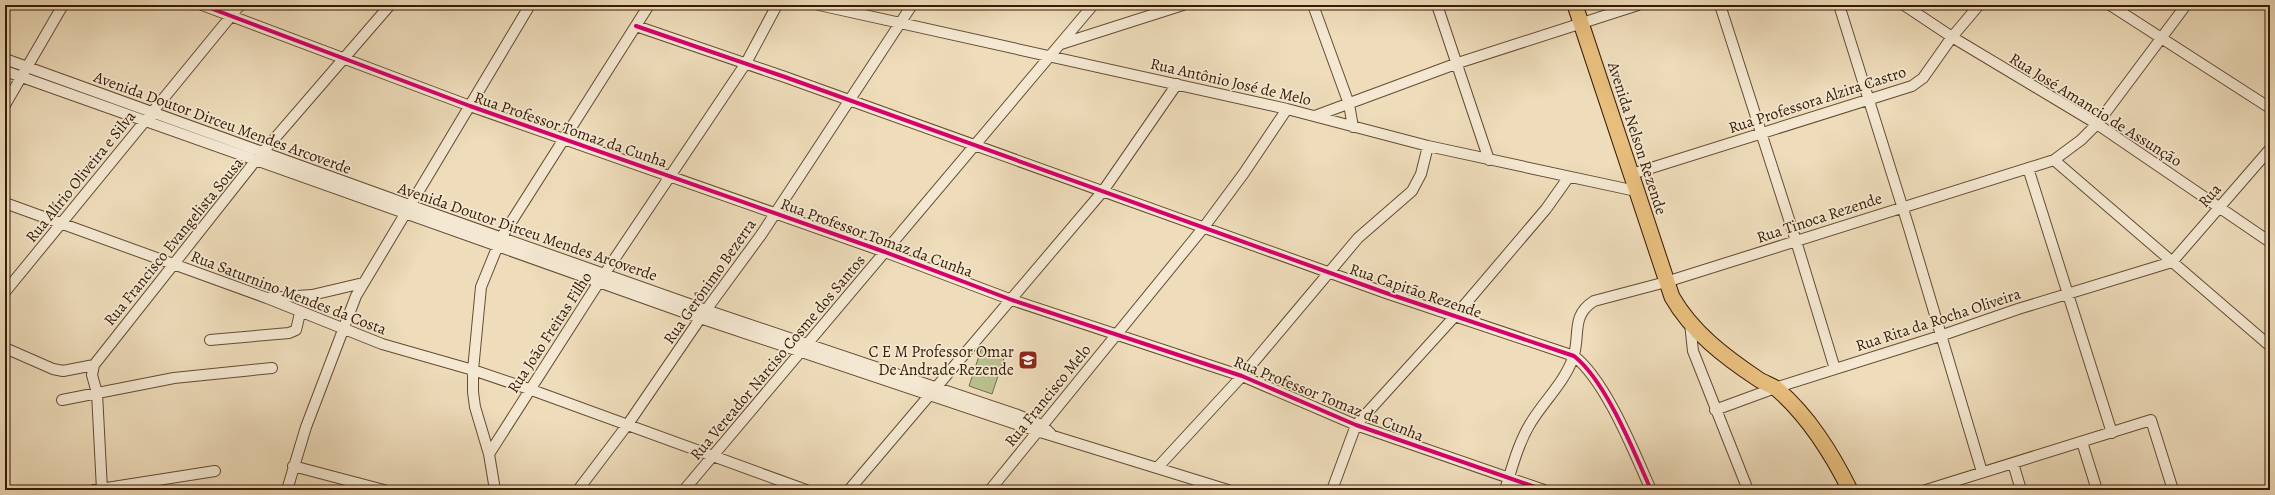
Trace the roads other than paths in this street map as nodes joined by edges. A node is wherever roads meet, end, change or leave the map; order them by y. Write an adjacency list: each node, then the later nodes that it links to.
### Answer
1 (63, 5): 34 (street)
2 (202, 5): 22 (street, Rua Professor Tomaz da Cunha)
3 (240, 5): 22 (street, Rua Alírio Oliveira e Silva)
4 (390, 5): 31 (street, Rua Francisco Evangelista Sousa)
5 (530, 5): 42 (street)
6 (649, 5): 25 (street)
7 (777, 5): 32 (street, Rua João Freitas Filho)
8 (819, 5): 23 (street, Rua Antônio José de Melo)
9 (912, 5): 23 (street, Rua Gerônimo Bezerra)
10 (1093, 5): 28 (street, Rua Vereador Narciso Cosme dos Santos)
11 (1183, 5): 28 (street)
12 (1313, 5): 40 (street)
13 (1437, 5): 33 (street)
14 (1575, 5): 24 (main road, Avenida Nelson Rezende)
15 (1638, 5): 24 (street)
16 (1720, 5): 50 (street)
17 (1839, 5): 38 (street)
18 (1904, 5): 26 (street, Rua José Amancio de Assunção)
19 (1979, 5): 26 (street, Rua Professora Alzira Castro)
20 (2110, 5): 27 (street)
21 (2186, 5): 27 (street, Rua Tinoca Rezende)
22 (231, 16): 31 (street, Rua Professor Tomaz da Cunha); 45 (street, Rua Alírio Oliveira e Silva)
23 (899, 23): 29 (street, Rua Antônio José de Melo); 39 (street, Rua Gerônimo Bezerra)
24 (1581, 23): 33 (street); 60 (main road, Avenida Nelson Rezende)
25 (636, 26): 32 (street, Rua Capitão Rezende); 51 (street)
26 (1952, 37): 38 (street, Rua Professora Alzira Castro); 48 (street, Rua José Amancio de Assunção)
27 (2161, 38): 43 (street); 48 (street, Rua Tinoca Rezende)
28 (1061, 44): 29 (street, Rua Vereador Narciso Cosme dos Santos)
29 (1050, 56): 37 (street, Rua Antônio José de Melo); 52 (street, Rua Vereador Narciso Cosme dos Santos)
30 (5, 59): 34 (street, Avenida Doutor Dirceu Mendes Arcoverde)
31 (343, 60): 42 (street, Rua Professor Tomaz da Cunha); 55 (street, Rua Francisco Evangelista Sousa)
32 (746, 63): 39 (street, Rua Capitão Rezende); 61 (street, Rua João Freitas Filho)
33 (1458, 64): 40 (street); 57 (street)
34 (28, 67): 36 (street); 45 (street, Avenida Doutor Dirceu Mendes Arcoverde)
35 (5, 72): 36 (street, Avenida Doutor Dirceu Mendes Arcoverde)
36 (22, 77): 41 (street); 47 (street, Avenida Doutor Dirceu Mendes Arcoverde)
37 (1177, 84): 44 (street, Rua Antônio José de Melo); 63 (street)
38 (1869, 100): 50 (street, Rua Professora Alzira Castro); 66 (street)
39 (851, 101): 52 (street, Rua Capitão Rezende); 69 (street, Rua Gerônimo Bezerra)
40 (1348, 104): 46 (street); 49 (street)
41 (5, 105)
42 (470, 106): 51 (street, Rua Professor Tomaz da Cunha); 68 (street)
43 (2270, 108)
44 (1287, 109): 46 (street, Rua Antônio José de Melo); 71 (street, Rua Francisco Melo)
45 (152, 112): 47 (street, Rua Alírio Oliveira e Silva); 55 (street, Avenida Doutor Dirceu Mendes Arcoverde)
46 (1315, 116): 49 (street, Rua Antônio José de Melo)
47 (145, 121): 56 (street, Avenida Doutor Dirceu Mendes Arcoverde); 70 (street, Rua Alírio Oliveira e Silva)
48 (2097, 124): 58 (street, Rua Tinoca Rezende); 67 (street, Rua José Amancio de Assunção)
49 (1353, 127): 53 (street, Rua Antônio José de Melo)
50 (1760, 132): 60 (street, Rua Professora Alzira Castro); 72 (street)
51 (566, 138): 61 (street, Rua Professor Tomaz da Cunha); 73 (street)
52 (975, 145): 63 (street, Rua Capitão Rezende); 75 (street, Rua Vereador Narciso Cosme dos Santos)
53 (1428, 146): 57 (street, Rua Antônio José de Melo); 78 (street)
54 (2270, 149): 67 (street, Rua)
55 (264, 153): 56 (street, Rua Francisco Evangelista Sousa); 68 (street, Avenida Doutor Dirceu Mendes Arcoverde)
56 (256, 160): 68 (street, Avenida Doutor Dirceu Mendes Arcoverde); 77 (street, Rua Francisco Evangelista Sousa)
57 (1489, 160): 62 (street, Rua Antônio José de Melo)
58 (2054, 160): 59 (street, Rua Tinoca Rezende); 76 (street)
59 (2028, 168): 66 (street, Rua Tinoca Rezende); 84 (street)
60 (1632, 174): 64 (main road, Avenida Nelson Rezende)
61 (671, 176): 69 (street, Rua Professor Tomaz da Cunha); 79 (street, Rua João Freitas Filho)
62 (1568, 178): 64 (street, Rua Antônio José de Melo); 89 (street)
63 (1103, 191): 71 (street, Rua Capitão Rezende); 86 (street)
64 (1636, 191): 81 (main road, Avenida Nelson Rezende)
65 (5, 203): 70 (street, Rua Saturnino Mendes da Costa)
66 (1902, 206): 72 (street, Rua Tinoca Rezende); 93 (street)
67 (2220, 206): 74 (street, Rua José Amancio de Assunção); 76 (street, Rua)
68 (406, 210): 73 (street, Avenida Doutor Dirceu Mendes Arcoverde); 82 (street)
69 (775, 213): 75 (street, Rua Professor Tomaz da Cunha); 88 (street, Rua Gerônimo Bezerra)
70 (61, 224): 77 (street, Rua Saturnino Mendes da Costa); 83 (street, Rua Alírio Oliveira e Silva)
71 (1204, 227): 78 (street, Rua Capitão Rezende); 92 (street, Rua Francisco Melo)
72 (1796, 241): 81 (street, Rua Tinoca Rezende); 101 (street)
73 (499, 242): 79 (street, Avenida Doutor Dirceu Mendes Arcoverde); 80 (street, Avenida Doutor Dirceu Mendes Arcoverde); 102 (street)
74 (2270, 242)
75 (885, 252): 86 (street, Rua Professor Tomaz da Cunha); 96 (street, Rua Vereador Narciso Cosme dos Santos)
76 (2172, 262): 84 (street, Rua Rita da Rocha Oliveira); 95 (street)
77 (175, 264): 85 (street, Rua Saturnino Mendes da Costa); 99 (street, Rua Francisco Evangelista Sousa)
78 (1328, 272): 89 (street, Rua Capitão Rezende); 103 (street)
79 (604, 273): 80 (street, Rua João Freitas Filho); 88 (street, Avenida Doutor Dirceu Mendes Arcoverde)
80 (599, 282): 88 (street, Avenida Doutor Dirceu Mendes Arcoverde); 105 (street, Rua João Freitas Filho)
81 (1666, 282): 90 (main road, Avenida Nelson Rezende); 98 (street, Rua Tinoca Rezende)
82 (363, 283): 85 (street); 91 (street)
83 (5, 292)
84 (2066, 293): 93 (street, Rua Rita da Rocha Oliveira); 113 (street)
85 (267, 298): 87 (street, Rua Saturnino Mendes da Costa)
86 (1012, 300): 92 (street, Rua Professor Tomaz da Cunha); 106 (street)
87 (300, 313): 91 (street, Rua Saturnino Mendes da Costa); 94 (street)
88 (703, 314): 96 (street, Avenida Doutor Dirceu Mendes Arcoverde); 110 (street, Rua Gerônimo Bezerra)
89 (1455, 316): 98 (street, Rua Capitão Rezende); 111 (street)
90 (1690, 323): 104 (main road, Avenida Nelson Rezende); 109 (street)
91 (344, 330): 102 (street, Rua Saturnino Mendes da Costa); 118 (street)
92 (1116, 333): 103 (street, Rua Professor Tomaz da Cunha); 112 (street, Rua Francisco Melo)
93 (1940, 336): 101 (street, Rua Rita da Rocha Oliveira); 121 (street)
94 (210, 340)
95 (2270, 346)
96 (805, 347): 106 (street, Avenida Doutor Dirceu Mendes Arcoverde); 116 (street, Rua Vereador Narciso Cosme dos Santos)
97 (5, 348): 99 (street)
98 (1574, 356): 122 (street); 137 (street, Rua Capitão Rezende)
99 (94, 364): 107 (street)
100 (272, 368): 107 (street)
101 (1835, 369): 104 (street, Rua Rita da Rocha Oliveira)
102 (473, 370): 105 (street, Rua Saturnino Mendes da Costa); 115 (street)
103 (1242, 376): 111 (street, Rua Professor Tomaz da Cunha); 119 (street)
104 (1775, 388): 109 (street, Rua Rita da Rocha Oliveira); 139 (main road, Avenida Nelson Rezende)
105 (529, 389): 110 (street, Rua Saturnino Mendes da Costa); 115 (street, Rua João Freitas Filho)
106 (933, 391): 112 (street, Avenida Doutor Dirceu Mendes Arcoverde); 131 (street)
107 (97, 393): 108 (street); 124 (street)
108 (62, 400)
109 (1715, 410): 138 (street)
110 (628, 424): 116 (street, Rua Saturnino Mendes da Costa); 128 (street, Rua Gerônimo Bezerra)
111 (1356, 425): 122 (street, Rua Professor Tomaz da Cunha); 134 (street)
112 (1040, 428): 119 (street); 132 (street, Rua Francisco Melo)
113 (2112, 433): 114 (street); 143 (street)
114 (2082, 442): 117 (street); 142 (street)
115 (489, 454): 127 (street)
116 (713, 457): 129 (street, Rua Vereador Narciso Cosme dos Santos); 130 (street, Rua Saturnino Mendes da Costa)
117 (2013, 463): 121 (street); 141 (street)
118 (293, 466): 125 (street); 126 (street)
119 (1158, 467): 133 (street)
120 (216, 471): 124 (street)
121 (1982, 472): 123 (street)
122 (1509, 478): 135 (street); 136 (street, Rua Professor Tomaz da Cunha)
123 (1942, 487): 140 (street)
124 (99, 489)
125 (287, 490)
126 (384, 490)
127 (495, 490)
128 (578, 490)
129 (684, 490)
130 (806, 490)
131 (849, 490)
132 (990, 490)
133 (1228, 490)
134 (1332, 490)
135 (1505, 490)
136 (1544, 490)
137 (1651, 490)
138 (1748, 490)
139 (1850, 490)
140 (1926, 490)
141 (2021, 490)
142 (2097, 490)
143 (2174, 490)

